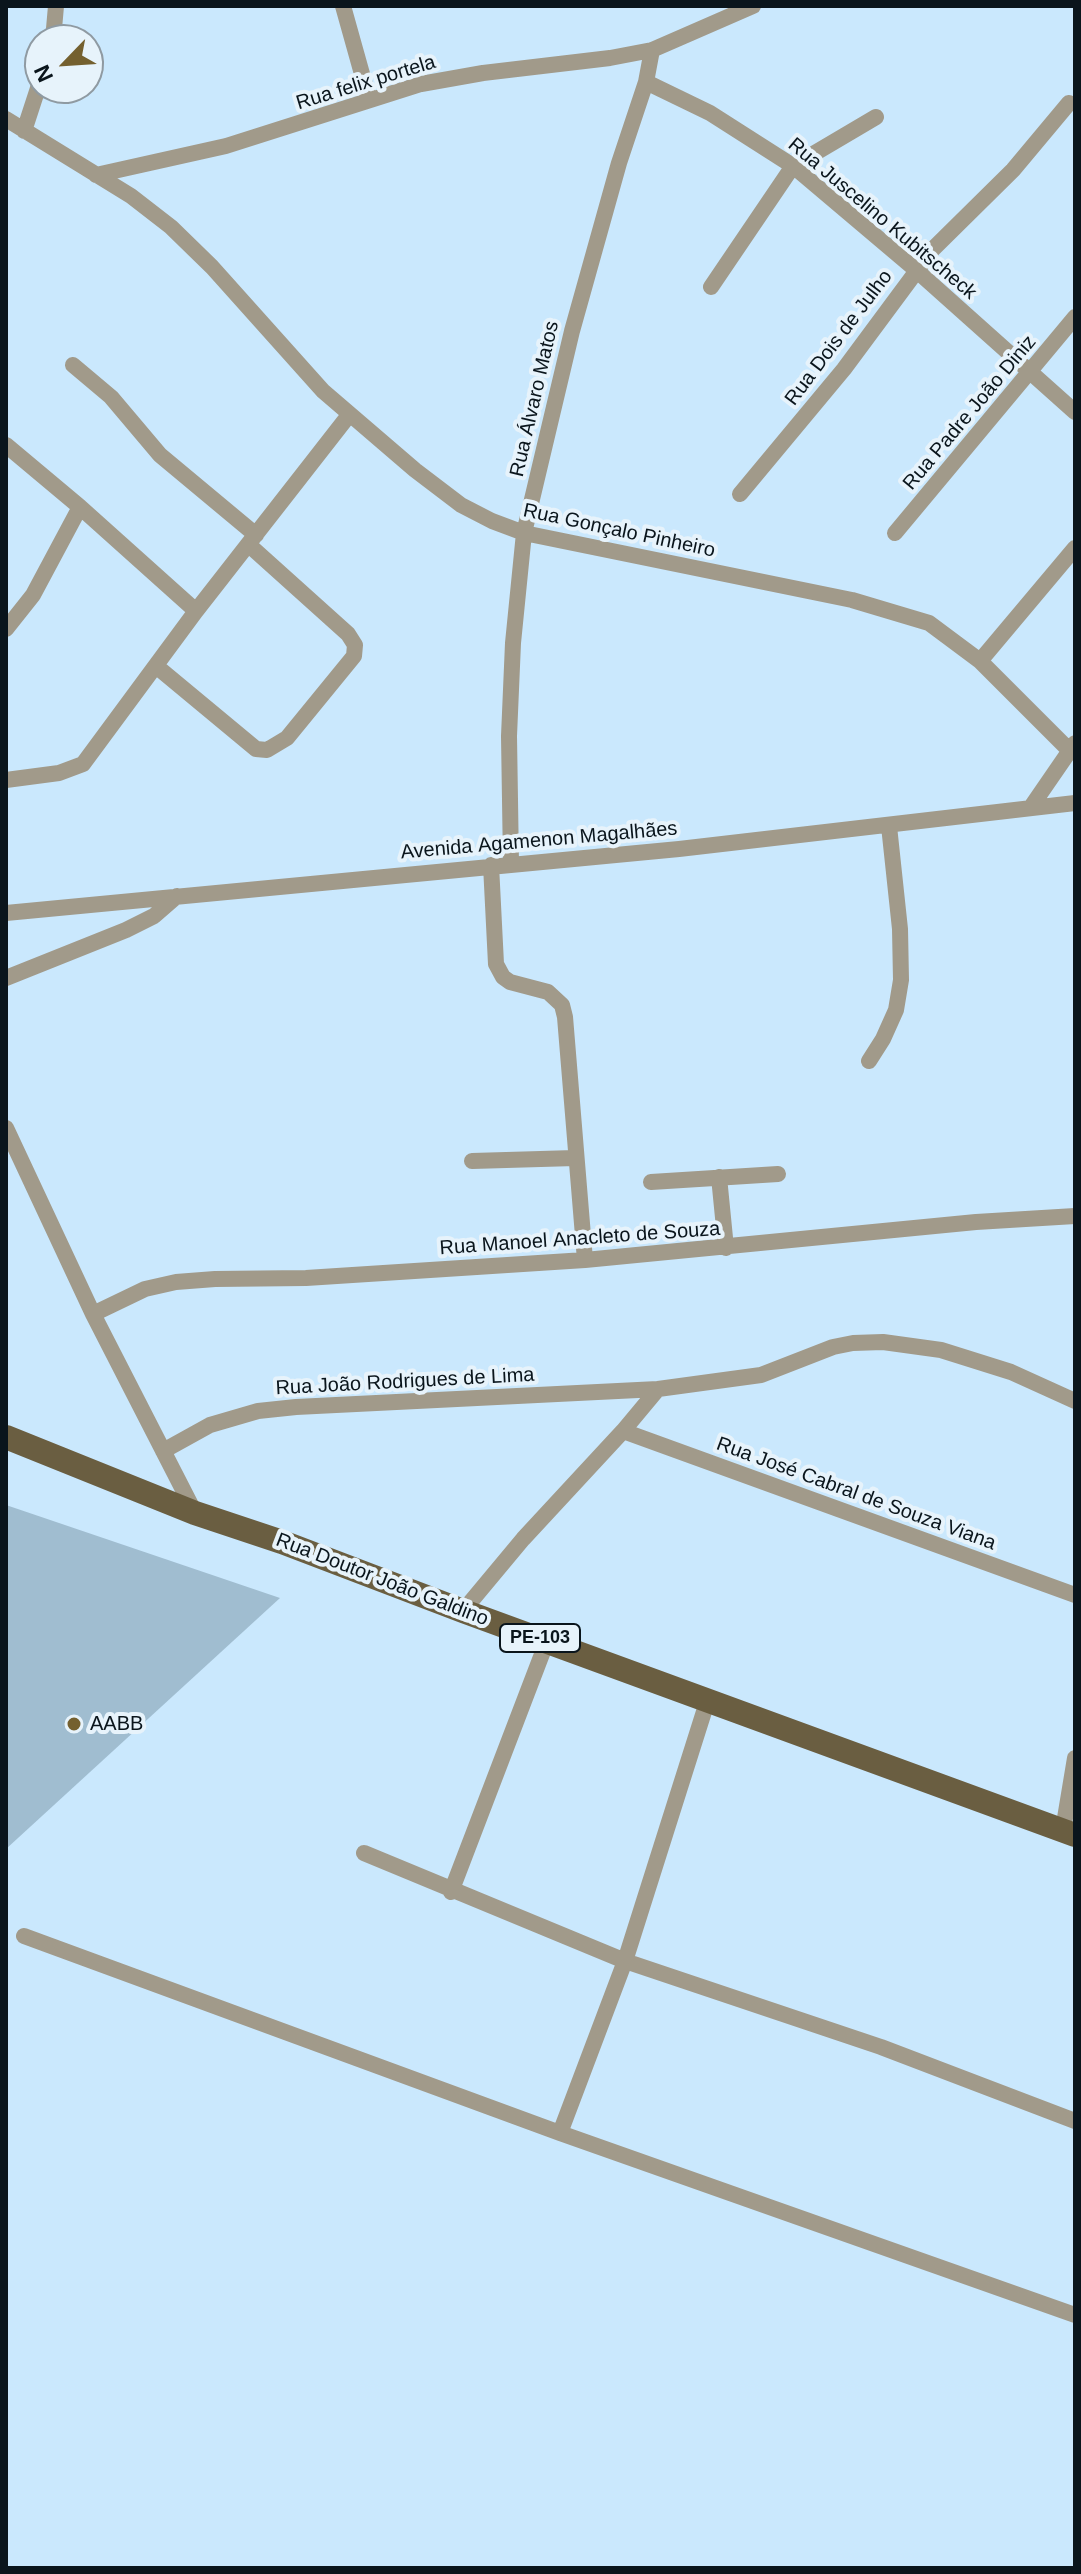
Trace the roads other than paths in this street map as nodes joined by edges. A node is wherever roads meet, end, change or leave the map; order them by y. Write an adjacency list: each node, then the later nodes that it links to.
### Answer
1 (343, 6): 5 (street)
2 (753, 6): 3 (street)
3 (652, 50): 4 (street, Rua Álvaro Matos); 5 (street, Rua felix portela)
4 (646, 82): 11 (street, Rua Juscelino Kubitscheck); 23 (street, Rua Álvaro Matos)
5 (369, 99): 12 (street, Rua felix portela)
6 (1069, 103): 13 (street, Rua Dois de Julho)
7 (33, 104): 10 (street)
8 (876, 117): 11 (street)
9 (6, 119): 10 (street, Rua Gonçalo Pinheiro)
10 (24, 131): 12 (street, Rua Gonçalo Pinheiro)
11 (793, 166): 13 (street, Rua Juscelino Kubitscheck); 14 (street)
12 (96, 175): 19 (street, Rua Gonçalo Pinheiro)
13 (916, 270): 17 (street, Rua Juscelino Kubitscheck); 21 (street, Rua Dois de Julho)
14 (711, 287)
15 (1075, 317): 17 (street, Rua Padre João Diniz)
16 (73, 365): 25 (street)
17 (1030, 373): 18 (street, Rua Juscelino Kubitscheck); 24 (street, Rua Padre João Diniz)
18 (1075, 412)
19 (349, 415): 23 (street, Rua Gonçalo Pinheiro); 25 (street)
20 (6, 445): 22 (street)
21 (740, 494)
22 (80, 507): 27 (street); 28 (street)
23 (524, 533): 29 (street, Rua Gonçalo Pinheiro); 36 (street, Rua Álvaro Matos)
24 (895, 533)
25 (252, 540): 27 (street); 30 (street)
26 (1075, 548): 29 (street)
27 (196, 611): 30 (street)
28 (6, 629)
29 (980, 661): 31 (street, Rua Gonçalo Pinheiro)
30 (156, 666): 32 (street)
31 (1072, 746): 34 (street)
32 (6, 780)
33 (1075, 803): 34 (street, Avenida Agamenon Magalhães)
34 (1031, 807): 35 (street, Avenida Agamenon Magalhães)
35 (889, 826): 36 (street, Avenida Agamenon Magalhães); 42 (street)
36 (511, 864): 37 (street, Avenida Agamenon Magalhães)
37 (491, 865): 38 (street, Avenida Agamenon Magalhães); 44 (street)
38 (177, 896): 39 (street, Avenida Agamenon Magalhães); 41 (street)
39 (6, 913)
40 (6, 972): 41 (street)
41 (6, 978)
42 (869, 1061)
43 (6, 1128): 52 (street)
44 (575, 1158): 45 (street); 51 (street)
45 (472, 1161)
46 (778, 1174): 47 (street)
47 (719, 1177): 48 (street); 50 (street)
48 (651, 1182)
49 (1075, 1216): 50 (street, Rua Manoel Anacleto de Souza)
50 (726, 1248): 51 (street, Rua Manoel Anacleto de Souza)
51 (585, 1260): 52 (street, Rua Manoel Anacleto de Souza)
52 (93, 1314): 57 (street)
53 (658, 1389): 54 (street, Rua João Rodrigues de Lima); 55 (street); 57 (street, Rua João Rodrigues de Lima)
54 (1075, 1401)
55 (623, 1431): 59 (street, Rua José Cabral de Souza Viana); 60 (street)
56 (6, 1437): 58 (main road, Rua Doutor João Galdino / PE-103)
57 (163, 1451): 58 (street)
58 (195, 1513): 60 (main road, Rua Doutor João Galdino / PE-103)
59 (1075, 1595)
60 (463, 1611): 61 (main road, Rua Doutor João Galdino / PE-103)
61 (547, 1641): 62 (main road, Rua Doutor João Galdino / PE-103); 66 (street)
62 (708, 1699): 64 (main road, Rua Doutor João Galdino / PE-103); 68 (street)
63 (1075, 1758): 64 (street)
64 (1069, 1832)
65 (364, 1853): 66 (street)
66 (451, 1892): 68 (street)
67 (24, 1936): 70 (street)
68 (625, 1961): 69 (street); 70 (street)
69 (1075, 2121)
70 (560, 2133): 71 (street)
71 (1075, 2315)

